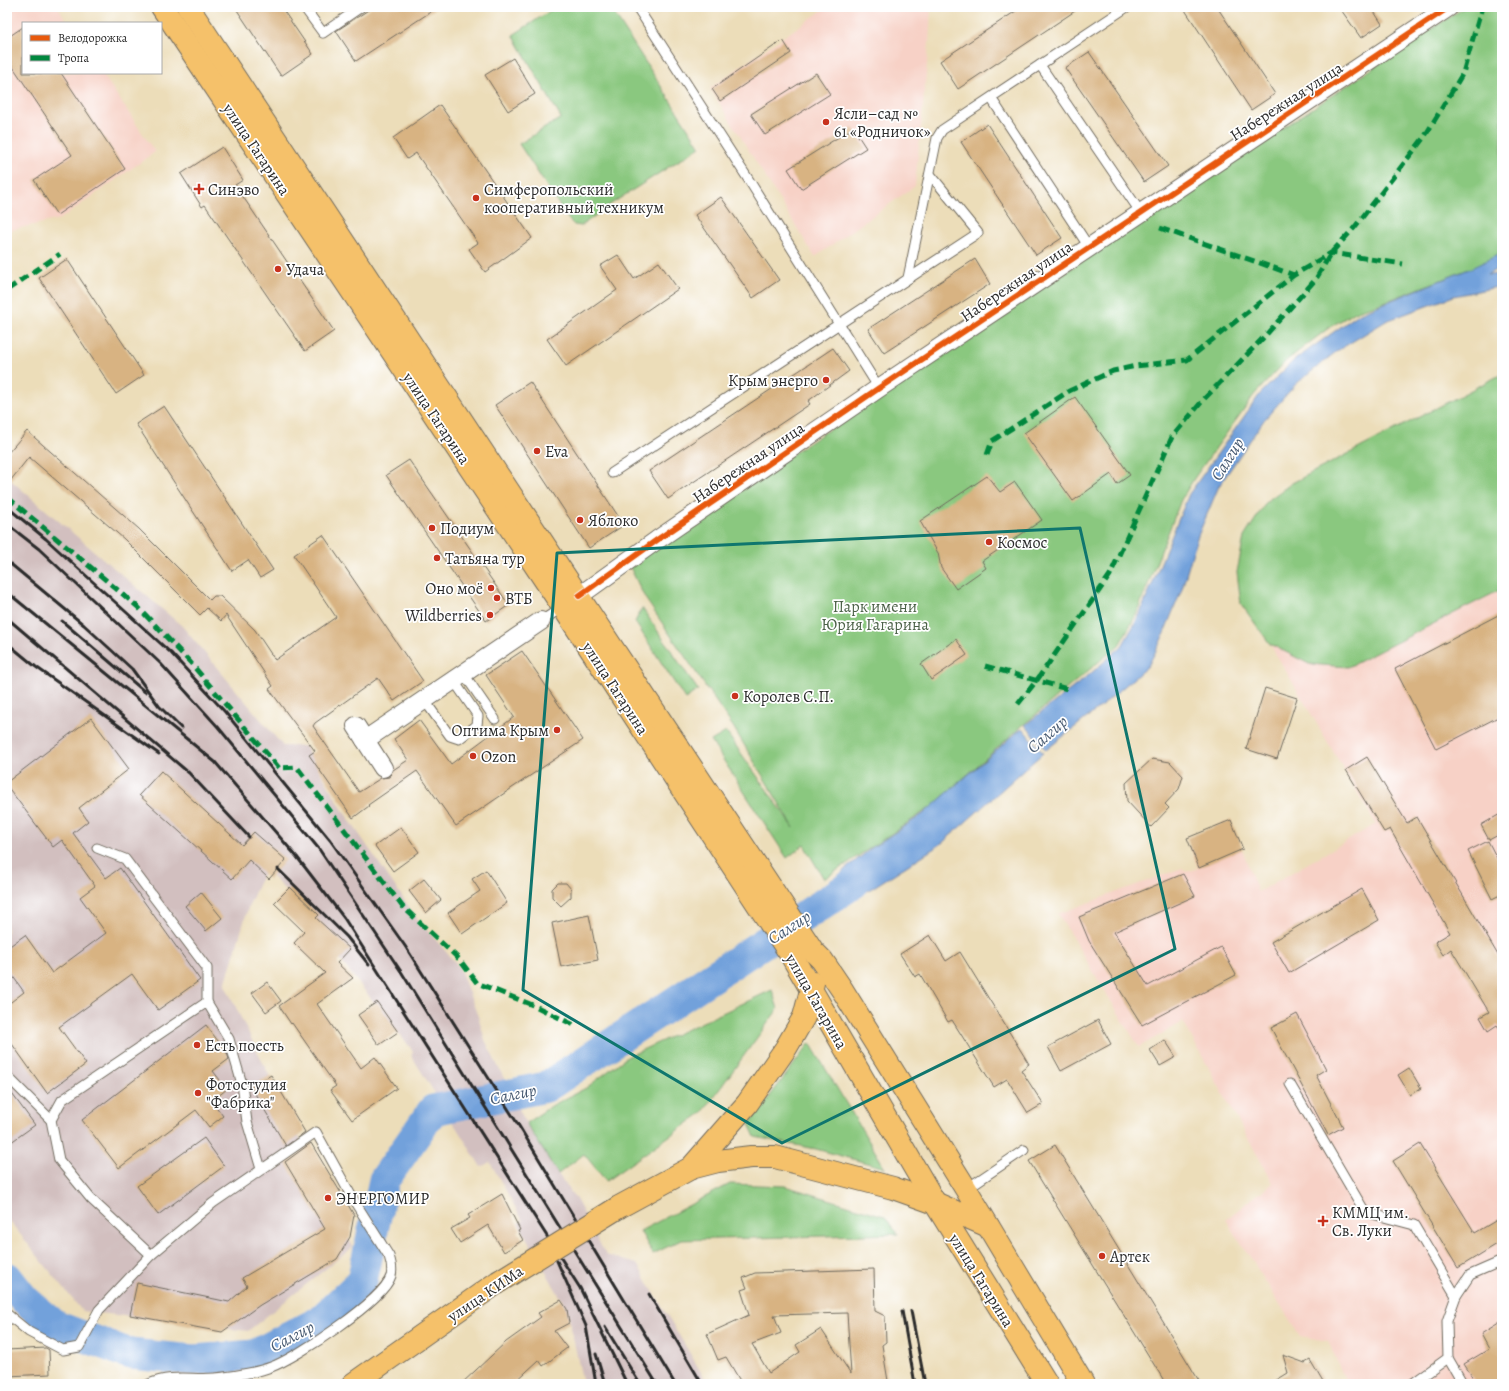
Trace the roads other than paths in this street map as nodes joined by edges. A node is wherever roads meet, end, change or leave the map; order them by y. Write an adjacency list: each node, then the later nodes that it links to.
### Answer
1 (162, 7): 17 (main road, улица Гагарина)
2 (188, 7): 17 (main road, улица Гагарина)
3 (304, 7): 4 (lane)
4 (361, 7)
5 (637, 7): 14 (lane)
6 (1127, 7): 8 (lane)
7 (1449, 7): 11 (street, Набережная улица)
8 (1040, 65): 9 (lane); 11 (lane)
9 (991, 98): 10 (lane); 12 (lane)
10 (930, 174): 13 (lane); 13 (lane)
11 (1141, 212): 12 (street, Набережная улица)
12 (1089, 247): 15 (street, Набережная улица)
13 (908, 278): 14 (lane)
14 (838, 323): 15 (lane); 16 (lane)
15 (879, 388): 17 (street, Набережная улица)
16 (612, 473)
17 (571, 602): 18 (lane); 24 (main road, улица Гагарина); 25 (main road, улица Гагарина)
18 (542, 621): 19 (street)
19 (459, 678): 20 (street); 20 (lane); 21 (lane)
20 (425, 701): 22 (street)
21 (495, 719)
22 (382, 768)
23 (97, 848): 26 (lane)
24 (813, 951): 25 (main road); 33 (main road, улица Гагарина)
25 (812, 992): 31 (main road); 34 (main road, улица Гагарина)
26 (207, 1002): 29 (lane); 32 (lane)
27 (7, 1076): 29 (lane)
28 (1290, 1084): 38 (lane)
29 (51, 1120): 36 (lane)
30 (1024, 1150): 33 (lane)
31 (691, 1168): 34 (main road); 43 (main road, улица КИМа, bridge)
32 (261, 1169): 36 (lane); 42 (lane)
33 (966, 1189): 35 (main road, улица Гагарина)
34 (935, 1203): 35 (main road); 41 (main road, улица Гагарина)
35 (988, 1226): 44 (main road, улица Гагарина)
36 (151, 1255): 39 (lane)
37 (1502, 1261): 38 (lane)
38 (1456, 1296): 40 (lane)
39 (7, 1314)
40 (1448, 1358): 45 (lane); 46 (lane)
41 (1041, 1380)
42 (149, 1384)
43 (354, 1384)
44 (1083, 1384)
45 (1412, 1384)
46 (1463, 1384)

